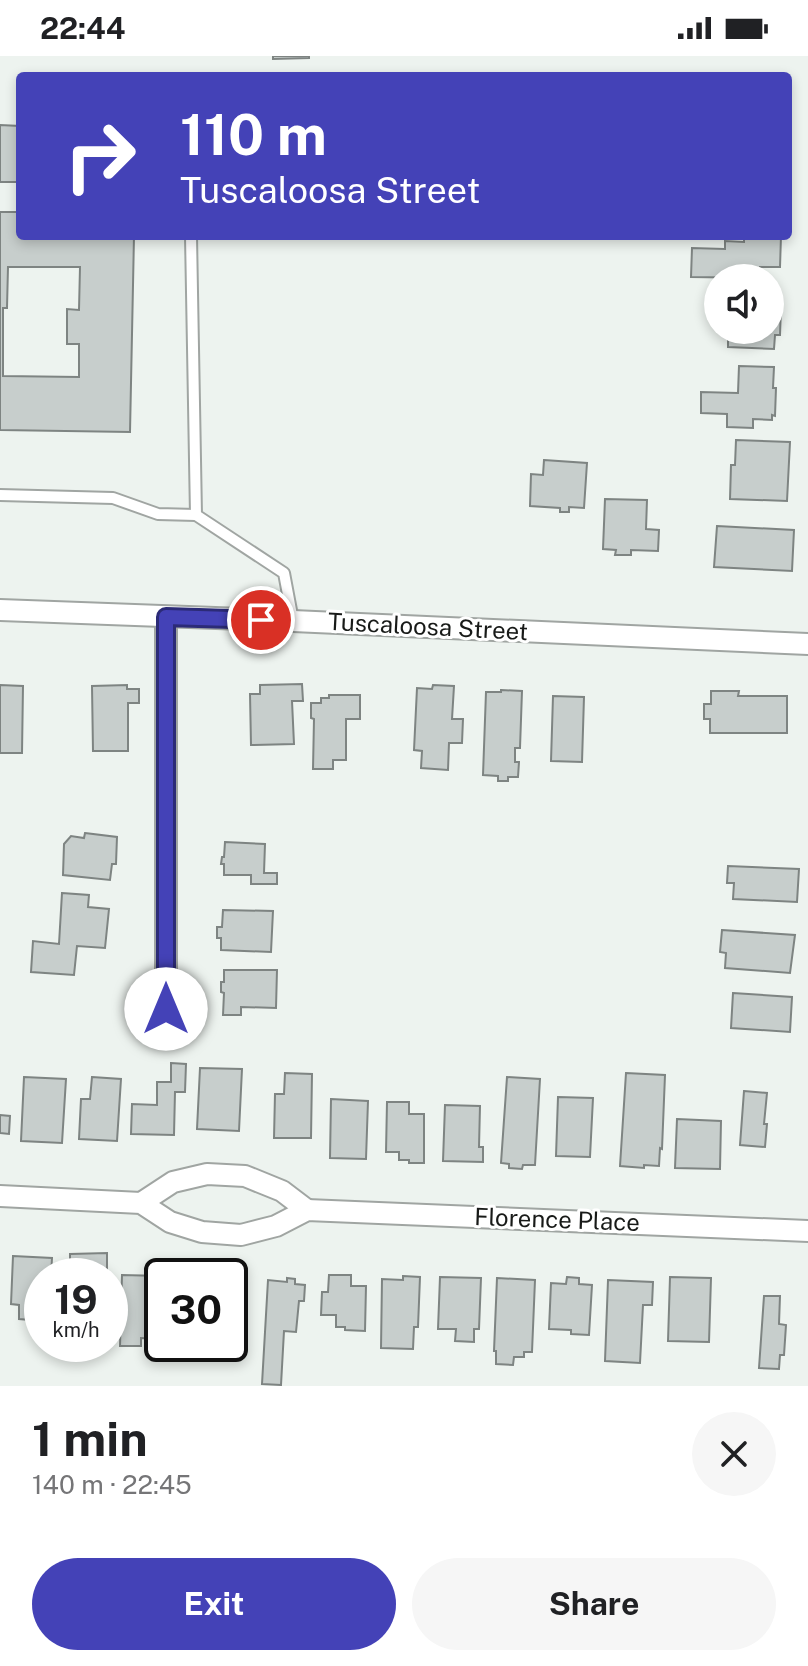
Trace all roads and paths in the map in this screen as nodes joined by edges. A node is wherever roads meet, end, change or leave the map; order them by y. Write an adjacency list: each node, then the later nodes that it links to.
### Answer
1 (191, 240): 3 (lane)
2 (0, 495): 3 (lane)
3 (196, 515): 6 (lane)
4 (0, 610): 5 (street, Tuscaloosa Street)
5 (166, 617): 6 (street, Tuscaloosa Street); 8 (street)
6 (293, 621): 7 (street, Tuscaloosa Street)
7 (808, 644)
8 (166, 1009)
9 (0, 1196): 10 (street, Florence Place)
10 (141, 1203): 11 (street, Florence Place); 11 (street)
11 (307, 1210): 12 (street, Florence Place)
12 (808, 1231)

